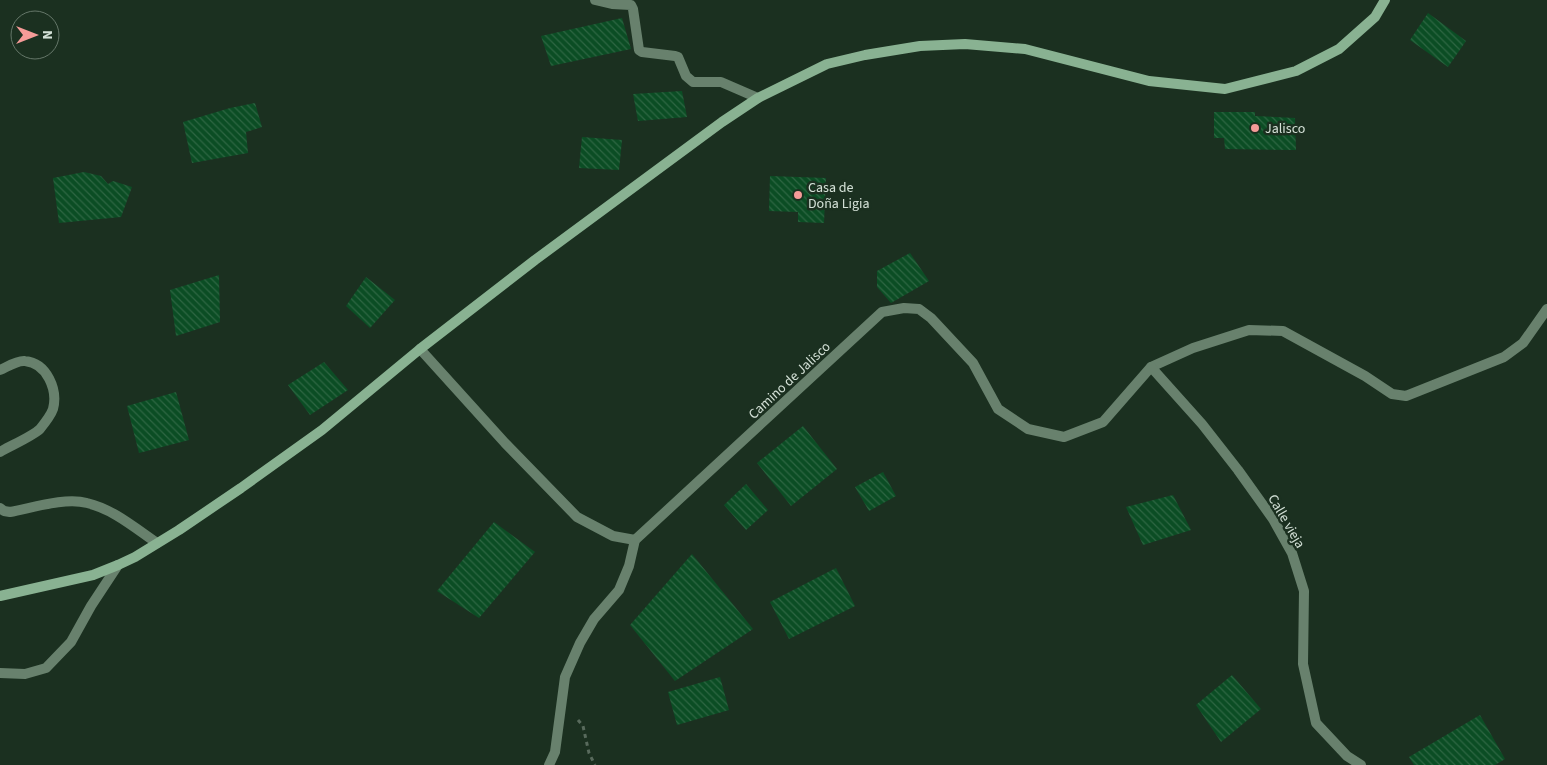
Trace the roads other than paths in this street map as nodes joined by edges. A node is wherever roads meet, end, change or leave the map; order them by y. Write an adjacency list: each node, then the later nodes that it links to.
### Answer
1 (595, 0): 3 (street)
2 (1385, 0): 3 (main road)
3 (758, 98): 5 (main road)
4 (1547, 309): 6 (street)
5 (420, 349): 10 (street); 11 (main road)
6 (1151, 367): 10 (street, Camino de Jalisco); 16 (street, Calle vieja)
7 (0, 370): 8 (street)
8 (0, 452)
9 (0, 508): 11 (street)
10 (635, 540): 15 (street)
11 (157, 543): 12 (main road)
12 (118, 565): 13 (main road); 14 (street)
13 (0, 596)
14 (0, 673)
15 (549, 765)
16 (1361, 765)

